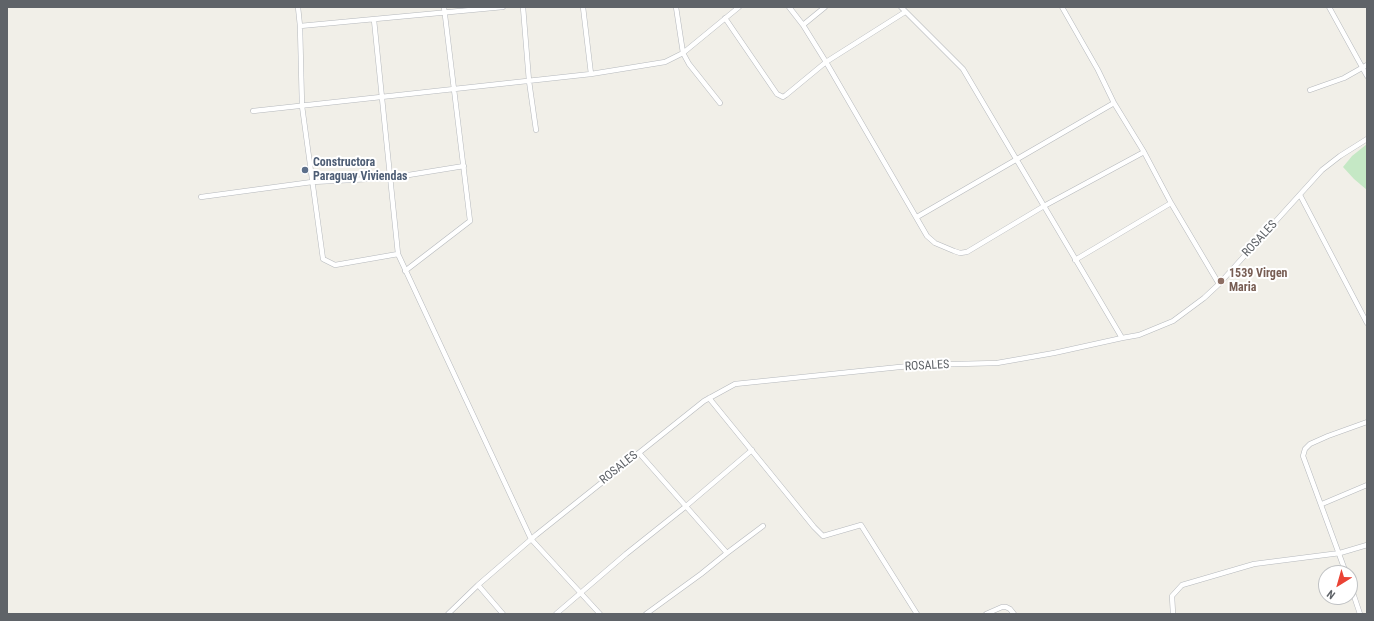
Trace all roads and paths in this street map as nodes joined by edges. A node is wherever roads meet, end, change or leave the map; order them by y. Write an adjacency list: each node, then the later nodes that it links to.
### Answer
1 (298, 7): 18 (street)
2 (444, 7): 14 (street)
3 (503, 7): 14 (street)
4 (523, 7): 24 (street)
5 (583, 7): 22 (street)
6 (676, 7): 19 (street)
7 (738, 7): 15 (street)
8 (789, 7): 17 (street)
9 (825, 7): 17 (street)
10 (901, 7): 13 (street)
11 (1062, 7): 28 (street)
12 (1329, 7): 21 (street)
13 (904, 12): 20 (street); 35 (street)
14 (445, 13): 16 (street); 25 (street)
15 (725, 18): 19 (street); 20 (street)
16 (374, 20): 18 (street); 27 (street)
17 (803, 25): 20 (street)
18 (300, 26): 30 (street)
19 (683, 53): 22 (street); 29 (street)
20 (826, 62): 43 (street)
21 (1365, 66): 23 (street); 26 (street)
22 (591, 74): 24 (street)
23 (1367, 76)
24 (529, 81): 25 (street); 32 (street)
25 (455, 89): 27 (street); 36 (street)
26 (1310, 90)
27 (381, 97): 30 (street); 37 (street)
28 (1114, 102): 34 (street); 35 (street)
29 (720, 103)
30 (302, 106): 31 (street); 38 (street)
31 (253, 111)
32 (536, 130)
33 (1367, 139): 39 (street, ROSALES)
34 (1144, 152): 41 (street); 42 (street)
35 (1016, 159): 42 (street); 43 (street)
36 (464, 166): 37 (street); 46 (street)
37 (390, 178): 38 (street); 44 (street)
38 (312, 182): 40 (street); 44 (street)
39 (1300, 195): 47 (street, ROSALES); 48 (street)
40 (201, 197)
41 (1171, 203): 45 (street); 47 (street)
42 (1044, 206): 43 (street); 45 (street)
43 (917, 217)
44 (398, 254): 46 (street)
45 (1075, 260): 49 (street)
46 (405, 271): 58 (street)
47 (1218, 284): 49 (street, ROSALES)
48 (1367, 323)
49 (1122, 338): 50 (street, ROSALES)
50 (709, 398): 52 (street); 53 (street, ROSALES)
51 (1367, 422): 55 (street)
52 (752, 450): 56 (street); 70 (street)
53 (639, 453): 56 (street); 58 (street, ROSALES)
54 (1367, 485): 55 (street)
55 (1322, 504): 61 (street)
56 (685, 507): 60 (street); 64 (street)
57 (763, 526): 60 (street)
58 (531, 539): 63 (street, ROSALES); 64 (street)
59 (1367, 546): 61 (street)
60 (727, 553): 69 (street)
61 (1340, 553): 62 (street); 73 (street)
62 (1344, 565)
63 (478, 585): 65 (street, ROSALES); 66 (street)
64 (580, 592): 67 (street); 68 (street)
65 (448, 614)
66 (503, 614)
67 (556, 614)
68 (600, 614)
69 (646, 614)
70 (917, 614)
71 (986, 614): 72 (street)
72 (1014, 614)
73 (1173, 614)

